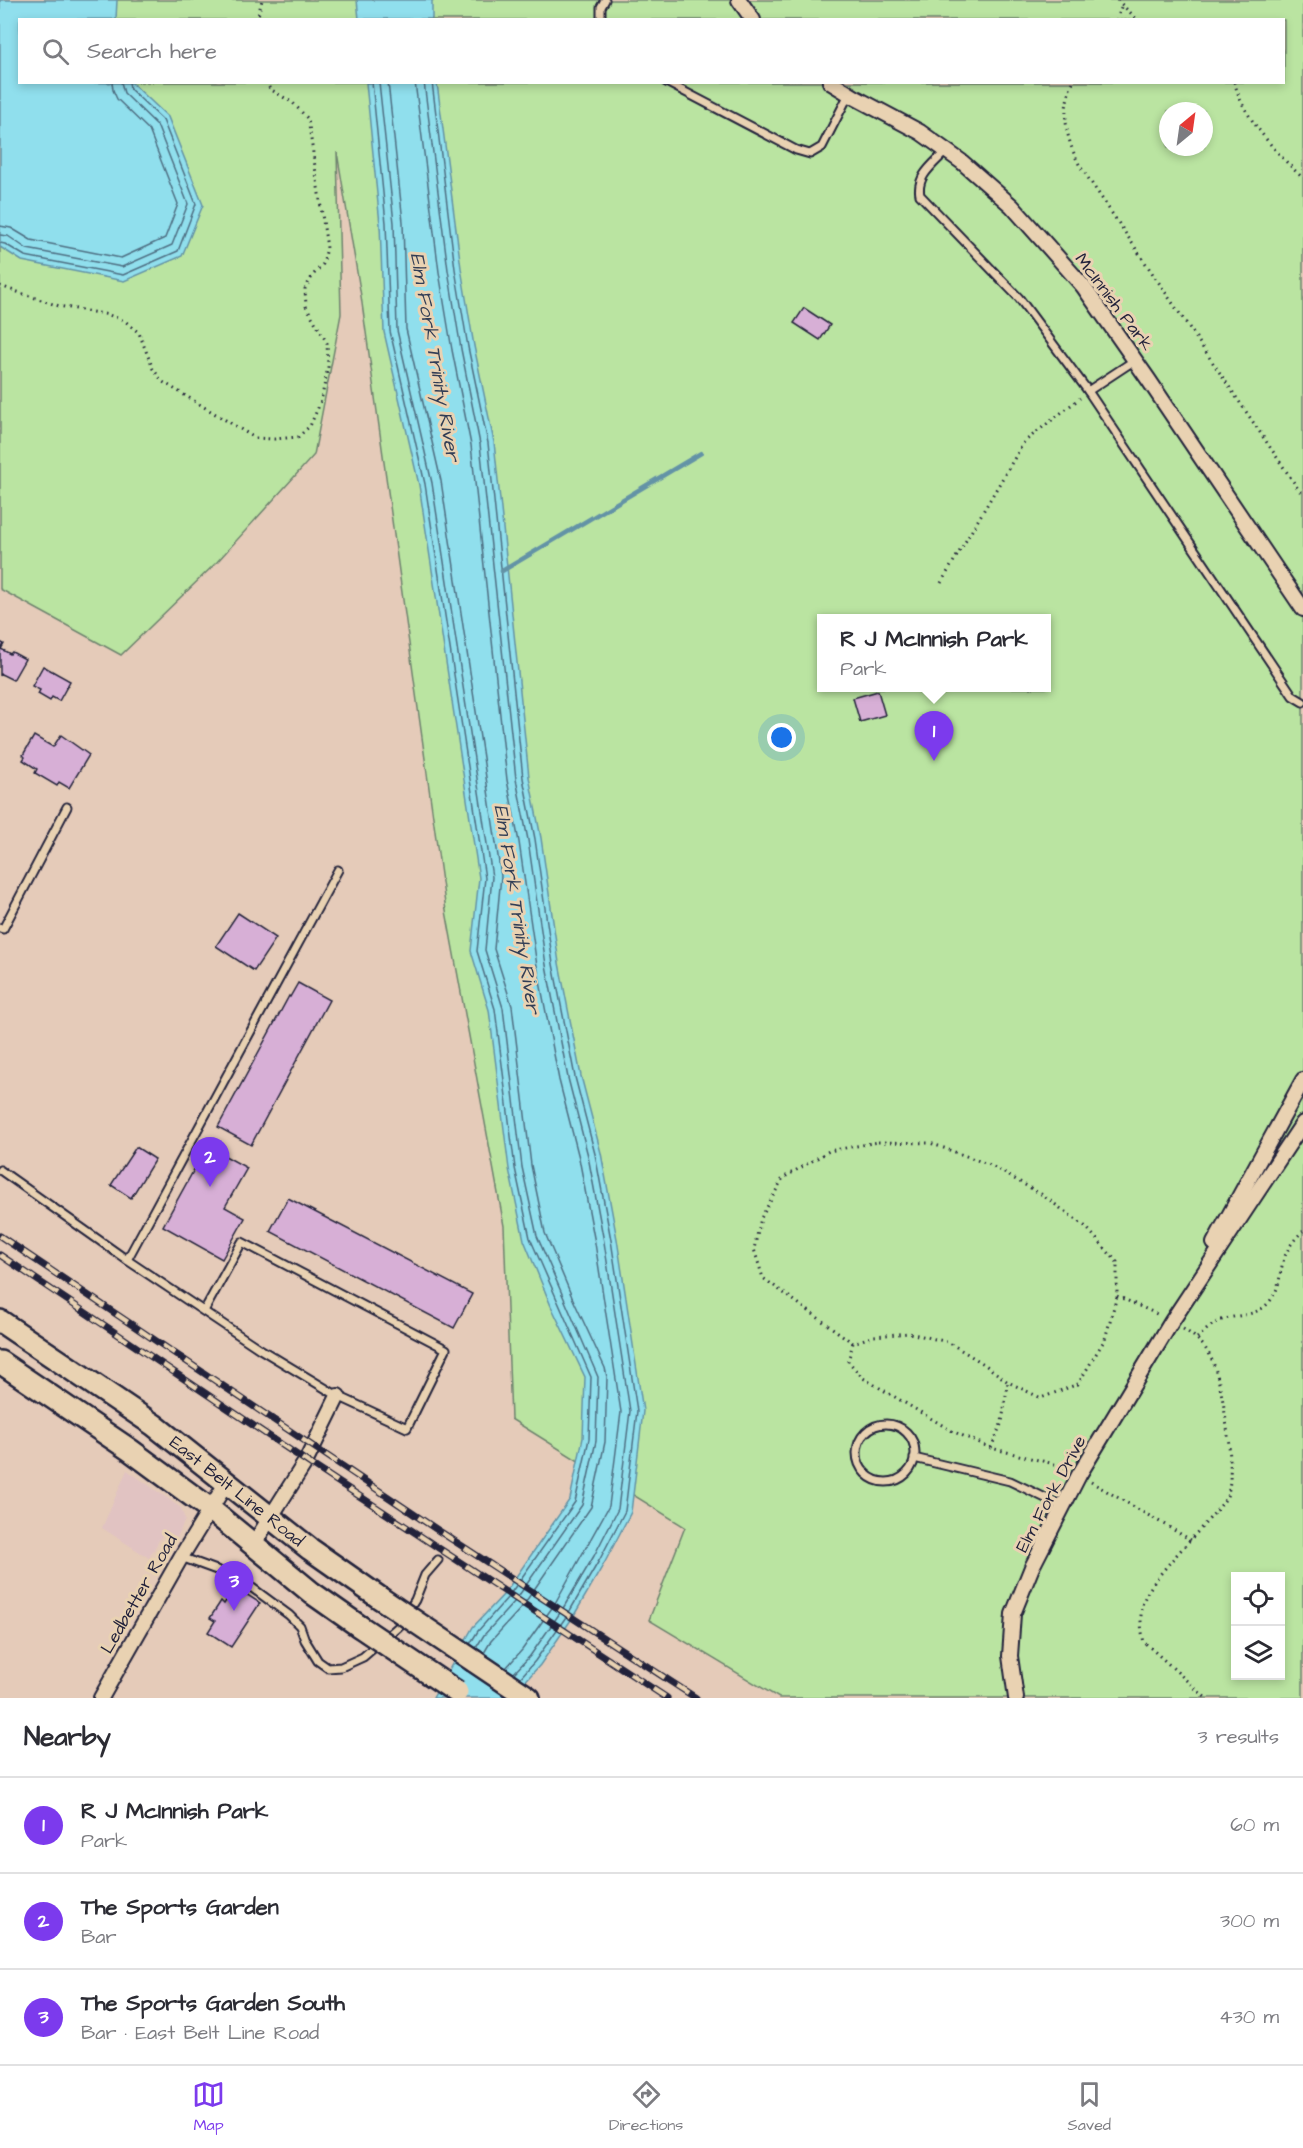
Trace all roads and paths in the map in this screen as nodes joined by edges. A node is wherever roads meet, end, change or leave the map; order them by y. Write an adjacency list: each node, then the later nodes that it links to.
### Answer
1 (262, 0): 6 (path)
2 (604, 0): 7 (lane)
3 (739, 0): 8 (street)
4 (1117, 0): 5 (path)
5 (1121, 6): 9 (path); 10 (path)
6 (258, 18)
7 (601, 18)
8 (752, 18)
9 (1118, 18)
10 (1136, 18)
11 (267, 84): 19 (path)
12 (670, 84): 16 (lane)
13 (833, 84): 16 (street, McInnish Park)
14 (1072, 84): 22 (path)
15 (1235, 84): 18 (path)
16 (849, 94): 17 (street, McInnish Park)
17 (946, 151): 20 (street, McInnish Park); 21 (lane)
18 (1303, 178)
19 (0, 286)
20 (1136, 360): 21 (lane); 24 (street, McInnish Park)
21 (1088, 391): 23 (path); 25 (lane)
22 (1303, 496)
23 (941, 583)
24 (1303, 609)
25 (1303, 702)
26 (67, 807): 28 (lane)
27 (338, 870): 33 (lane)
28 (0, 928)
29 (1303, 1080): 37 (street, Elm Fork Drive)
30 (1303, 1123): 37 (street, Elm Fork Drive)
31 (0, 1170): 33 (lane)
32 (1303, 1231): 38 (path)
33 (127, 1260): 35 (lane)
34 (1117, 1296): 37 (path); 39 (path); 41 (path)
35 (204, 1311): 42 (lane); 42 (lane)
36 (0, 1321): 46 (main road, East Belt Line Road)
37 (1172, 1321): 38 (path); 45 (street, Elm Fork Drive)
38 (1197, 1338): 50 (path)
39 (853, 1343): 41 (path); 43 (path)
40 (0, 1362): 48 (main road, East Belt Line Road)
41 (1008, 1382): 43 (path)
42 (338, 1396): 49 (street)
43 (991, 1448): 45 (path)
44 (914, 1458): 44 (lane); 47 (lane)
45 (1079, 1475): 47 (street, Elm Fork Drive); 50 (path)
46 (227, 1482): 48 (street, Ledbetter Road); 49 (main road, East Belt Line Road)
47 (1064, 1507): 57 (street, Elm Fork Drive)
48 (210, 1509): 51 (main road, East Belt Line Road); 52 (street, Ledbetter Road)
49 (271, 1517): 51 (street); 56 (main road, East Belt Line Road, bridge)
50 (1191, 1540): 58 (path)
51 (253, 1545): 54 (main road, East Belt Line Road, bridge)
52 (181, 1557): 53 (lane); 55 (street, Ledbetter Road)
53 (438, 1560)
54 (462, 1695)
55 (101, 1698)
56 (529, 1698)
57 (1017, 1698)
58 (1206, 1698)

